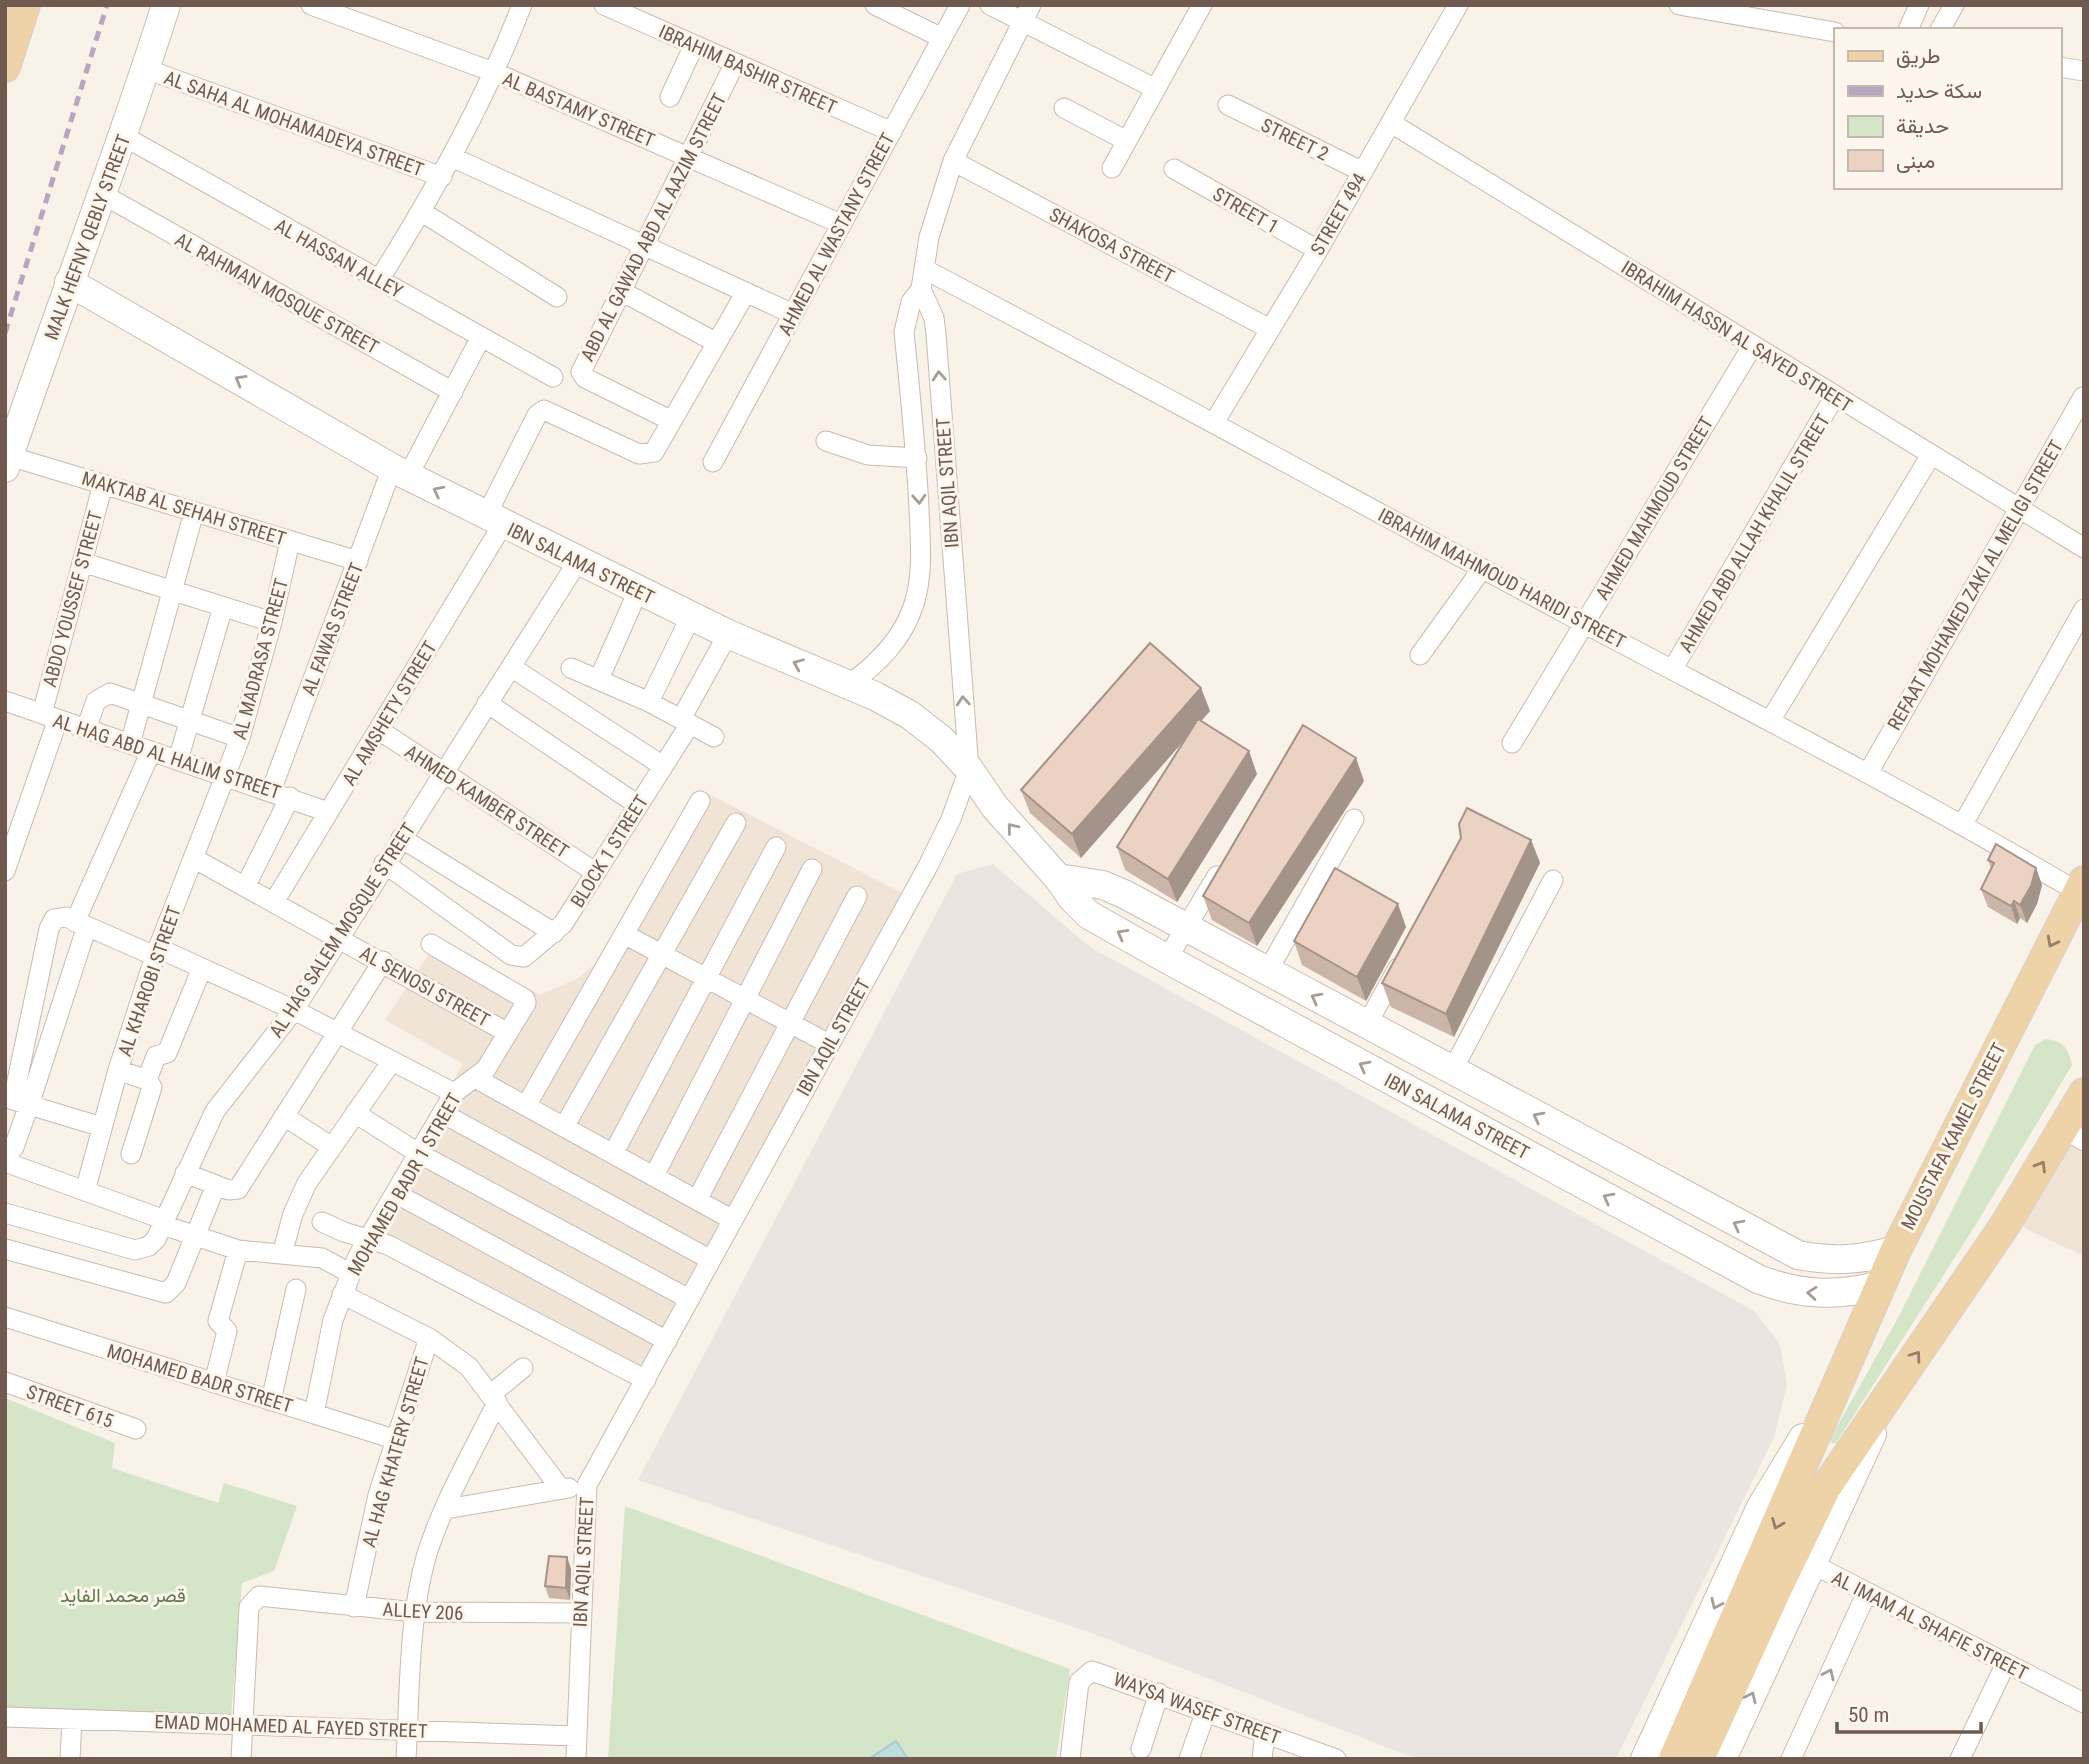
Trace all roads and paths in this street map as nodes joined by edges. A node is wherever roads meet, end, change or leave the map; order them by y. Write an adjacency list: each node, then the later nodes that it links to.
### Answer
1 (166, 5): 23 (street, MALK HEFNY QEBLY STREET)
2 (311, 5): 25 (street, AL BASTAMY STREET)
3 (522, 5): 25 (street)
4 (604, 5): 19 (street, IBRAHIM BASHIR STREET)
5 (875, 5): 18 (street)
6 (960, 5): 18 (street, AHMED AL WASTANY STREET)
7 (990, 5): 13 (street)
8 (1202, 5): 26 (street)
9 (1458, 5): 30 (street, STREET 494)
10 (1678, 5): 17 (street)
11 (1919, 5): 15 (street)
12 (1954, 5): 16 (street)
13 (1027, 13): 26 (street); 36 (street, IBN AQIL STREET)
14 (17, 14): 21 (main road)
15 (1909, 28)
16 (1941, 28)
17 (1834, 32)
18 (943, 38): 31 (street, AHMED AL WASTANY STREET)
19 (694, 45): 20 (street, IBRAHIM BASHIR STREET); 27 (street)
20 (735, 63): 31 (street, IBRAHIM BASHIR STREET); 35 (street, ABD AL GAWAD ABD AL AAZIM STREET)
21 (5, 67)
22 (2061, 67): 24 (street)
23 (146, 69): 32 (street, MALK HEFNY QEBLY STREET); 40 (street, AL SAHA AL MOHAMADEYA STREET)
24 (2084, 71)
25 (496, 73): 34 (street); 35 (street, AL BASTAMY STREET)
26 (1156, 89): 33 (street)
27 (670, 97)
28 (1228, 106): 39 (street, STREET 2)
29 (1065, 108): 33 (street)
30 (1391, 123): 39 (street, STREET 494); 57 (street, IBRAHIM HASSN AL SAYED STREET)
31 (891, 132): 43 (street, AHMED AL WASTANY STREET)
32 (125, 137): 41 (street, MALK HEFNY QEBLY STREET); 47 (street, AL HASSAN ALLEY)
33 (1127, 141): 37 (street)
34 (452, 157): 40 (street); 44 (street, AL SAHA AL MOHAMADEYA STREET)
35 (689, 157): 43 (street, AL BASTAMY STREET); 44 (street, ABD AL GAWAD ABD AL AAZIM STREET)
36 (953, 161): 46 (street, IBN AQIL STREET); 54 (street, SHAKOSA STREET)
37 (1112, 168)
38 (1174, 169): 45 (street, STREET 1)
39 (1363, 172): 45 (street, STREET 494)
40 (442, 177): 42 (street)
41 (102, 194): 48 (street, MALK HEFNY QEBLY STREET); 59 (street, AL RAHMAN MOSQUE STREET)
42 (422, 212): 47 (street); 52 (street)
43 (841, 224): 53 (street, AHMED AL WASTANY STREET)
44 (645, 245): 50 (street, ABD AL GAWAD ABD AL AAZIM STREET); 51 (street, AL SAHA AL MOHAMADEYA STREET)
45 (1318, 250): 54 (street, STREET 494)
46 (924, 269): 49 (street, IBN AQIL STREET); 63 (street, IBRAHIM MAHMOUD HARIDI STREET)
47 (379, 280): 55 (street, AL HASSAN ALLEY)
48 (69, 282): 67 (street, MALK HEFNY QEBLY STREET); 69 (street, IBN SALAMA STREET, one-way to 48)
49 (921, 289): 66 (street, IBN AQIL STREET); 111 (street, IBN AQIL STREET, one-way to 49)
50 (621, 291): 56 (street); 62 (street, ABD AL GAWAD ABD AL AAZIM STREET)
51 (746, 292): 53 (street, AL SAHA AL MOHAMADEYA STREET); 56 (street)
52 (557, 297)
53 (793, 314): 68 (street, AHMED AL WASTANY STREET)
54 (1270, 329): 63 (street, STREET 494)
55 (481, 337): 58 (street, AL HASSAN ALLEY); 59 (street, AL FAWAS STREET)
56 (717, 342): 62 (street)
57 (1753, 345): 60 (street, IBRAHIM HASSN AL SAYED STREET); 86 (street, AHMED MAHMOUD STREET)
58 (553, 377)
59 (453, 392): 69 (street, AL FAWAS STREET)
60 (1835, 396): 65 (street, IBRAHIM HASSN AL SAYED STREET); 91 (street, AHMED ABD ALLAH KHALIL STREET)
61 (2083, 397): 71 (street, REFAAT MOHAMED ZAKI AL MELIGI STREET)
62 (672, 421): 73 (street, AL AMSHETY STREET)
63 (1215, 421): 79 (street, IBRAHIM MAHMOUD HARIDI STREET)
64 (826, 442): 66 (street)
65 (1931, 455): 71 (street, IBRAHIM HASSN AL SAYED STREET); 101 (street)
66 (917, 458): 93 (street, IBN AQIL STREET, one-way to 93)
67 (7, 462): 70 (street, MAKTAB AL SEHAH STREET)
68 (713, 462)
69 (400, 472): 73 (street, IBN SALAMA STREET, one-way to 69); 76 (street, AL FAWAS STREET)
70 (103, 484): 72 (street, MAKTAB AL SEHAH STREET); 78 (street, ABDO YOUSSEF STREET)
71 (2019, 508): 75 (street, IBRAHIM HASSN AL SAYED STREET); 113 (street, REFAAT MOHAMED ZAKI AL MELIGI STREET)
72 (194, 512): 74 (street, MAKTAB AL SEHAH STREET); 80 (street)
73 (495, 520): 77 (street, IBN SALAMA STREET); 103 (street, AL AMSHETY STREET)
74 (290, 541): 76 (street, MAKTAB AL SEHAH STREET); 85 (street, AL MADRASA STREET)
75 (2084, 548)
76 (358, 561): 115 (street, AL FAWAS STREET)
77 (578, 561): 81 (street, IBN SALAMA STREET); 89 (street, AL HAG SALEM MOSQUE STREET)
78 (82, 562): 80 (street); 98 (street, ABDO YOUSSEF STREET)
79 (1482, 569): 86 (street, IBRAHIM MAHMOUD HARIDI STREET); 88 (street)
80 (172, 591): 82 (street); 97 (street)
81 (638, 591): 84 (street, IBN SALAMA STREET); 92 (street)
82 (223, 607): 85 (street); 99 (street)
83 (2084, 609): 122 (street)
84 (691, 616): 87 (street, IBN SALAMA STREET); 95 (street)
85 (272, 622): 105 (street, AL MADRASA STREET)
86 (1585, 624): 91 (street, IBRAHIM MAHMOUD HARIDI STREET); 106 (street, AHMED MAHMOUD STREET)
87 (727, 634): 93 (street, IBN SALAMA STREET, one-way to 87); 100 (street, BLOCK 1 STREET)
88 (1420, 655)
89 (511, 667): 96 (street, AL HAG SALEM MOSQUE STREET); 110 (street)
90 (571, 668): 92 (street)
91 (1672, 670): 101 (street, IBRAHIM MAHMOUD HARIDI STREET)
92 (599, 679): 95 (street)
93 (848, 685): 111 (street, IBN SALAMA STREET)
94 (5, 701): 98 (street, AL HAG ABD AL HALIM STREET)
95 (649, 702): 100 (street)
96 (487, 703): 112 (street, AL HAG SALEM MOSQUE STREET); 118 (street)
97 (142, 704): 99 (street); 102 (street); 107 (street)
98 (50, 717): 102 (street, AL HAG ABD AL HALIM STREET); 129 (street, ABDO YOUSSEF STREET)
99 (190, 720): 105 (street); 109 (street)
100 (686, 721): 104 (street); 110 (street, BLOCK 1 STREET)
101 (1770, 721): 113 (street, IBRAHIM MAHMOUD HARIDI STREET)
102 (86, 729): 107 (street, AL HAG ABD AL HALIM STREET)
103 (379, 730): 112 (street, AHMED KAMBER STREET); 119 (street, AL AMSHETY STREET)
104 (714, 737)
105 (240, 738): 114 (street, AL MADRASA STREET)
106 (1512, 743)
107 (130, 744): 108 (street, AL HAG ABD AL HALIM STREET)
108 (151, 751): 109 (street, AL HAG ABD AL HALIM STREET); 137 (street)
109 (178, 760): 114 (street, AL HAG ABD AL HALIM STREET)
110 (663, 766): 118 (street, BLOCK 1 STREET)
111 (969, 769): 131 (street, IBN SALAMA STREET, one-way to 111); 157 (street, IBN AQIL STREET)
112 (443, 772): 123 (street, AL HAG SALEM MOSQUE STREET); 130 (street, AHMED KAMBER STREET)
113 (1868, 773): 122 (street, IBRAHIM MAHMOUD HARIDI STREET)
114 (226, 776): 115 (street, AL HAG ABD AL HALIM STREET); 126 (street, AL KHAROBI STREET)
115 (271, 791): 116 (street, AL HAG ABD AL HALIM STREET)
116 (290, 797): 119 (street, AL HAG ABD AL HALIM STREET); 133 (street)
117 (699, 801): 140 (street)
118 (638, 805): 130 (street, BLOCK 1 STREET)
119 (328, 812): 136 (street, AL AMSHETY STREET)
120 (1354, 819): 149 (street)
121 (736, 823): 145 (street)
122 (1963, 824): 134 (street, IBRAHIM MAHMOUD HARIDI STREET)
123 (401, 838): 127 (street, AL HAG SALEM MOSQUE STREET); 139 (street)
124 (776, 847): 150 (street)
125 (1228, 858): 138 (street)
126 (195, 859): 133 (street, AL SENOSI STREET); 143 (street, AL KHAROBI STREET)
127 (384, 863): 139 (street, BLOCK 1 STREET); 141 (street, AL HAG SALEM MOSQUE STREET)
128 (813, 869): 151 (street)
129 (5, 871)
130 (595, 872): 139 (street, BLOCK 1 STREET)
131 (1058, 878): 138 (street, IBN SALAMA STREET); 146 (street, IBN SALAMA STREET, one-way to 131)
132 (1553, 880): 160 (street)
133 (245, 887): 136 (street, AL SENOSI STREET)
134 (2081, 887): 192 (main road, MOUSTAFA KAMEL STREET, one-way to 192)
135 (857, 896): 153 (street)
136 (274, 902): 141 (street, AL SENOSI STREET)
137 (81, 924): 143 (street); 165 (street); 165 (street)
138 (1186, 929): 146 (street); 149 (street, IBN SALAMA STREET)
139 (554, 933)
140 (624, 934): 145 (street); 166 (street)
141 (338, 937): 147 (street, AL SENOSI STREET); 152 (street, AL HAG SALEM MOSQUE STREET)
142 (431, 944): 156 (street, MOHAMED BADR 1 STREET)
143 (156, 952): 148 (street); 159 (street, AL KHAROBI STREET)
144 (1406, 953): 154 (street)
145 (662, 954): 150 (street); 171 (street)
146 (1167, 959): 196 (street, IBN SALAMA STREET, one-way to 146)
147 (383, 961): 155 (street); 156 (street, AL SENOSI STREET)
148 (202, 968): 152 (street); 162 (street)
149 (1267, 972): 154 (street, IBN SALAMA STREET, one-way to 149)
150 (707, 979): 151 (street); 176 (street)
151 (745, 999): 153 (street); 179 (street)
152 (294, 1010): 155 (street); 178 (street, AL HAG SALEM MOSQUE STREET)
153 (790, 1023): 157 (street); 183 (street)
154 (1366, 1026): 160 (street, IBN SALAMA STREET)
155 (338, 1032): 158 (street); 169 (street)
156 (508, 1033): 161 (street, MOHAMED BADR 1 STREET)
157 (829, 1044): 185 (street, IBN AQIL STREET)
158 (392, 1061): 163 (street); 167 (street)
159 (118, 1070): 162 (street); 170 (street, AL KHAROBI STREET)
160 (1452, 1071): 192 (street, IBN SALAMA STREET, one-way to 160)
161 (475, 1078): 163 (street, MOHAMED BADR 1 STREET); 166 (street)
162 (147, 1080): 175 (street)
163 (454, 1093): 168 (street, MOHAMED BADR 1 STREET)
164 (2084, 1093): 172 (main road)
165 (16, 1101): 170 (street); 177 (street)
166 (526, 1106): 171 (street)
167 (355, 1113): 173 (street); 174 (street)
168 (442, 1113): 174 (street, MOHAMED BADR 1 STREET); 194 (street)
169 (284, 1116): 173 (street); 180 (street)
170 (102, 1127): 181 (street, AL KHAROBI STREET)
171 (564, 1127): 176 (street)
172 (2073, 1135): 207 (main road, one-way to 172)
173 (332, 1147): 193 (street)
174 (418, 1153): 182 (street, MOHAMED BADR 1 STREET); 199 (street)
175 (131, 1154)
176 (613, 1154): 179 (street)
177 (5, 1161): 181 (street)
178 (186, 1173): 180 (street); 187 (street, AL HAG SALEM MOSQUE STREET)
179 (654, 1176): 183 (street)
180 (216, 1185): 188 (street)
181 (85, 1191): 187 (street)
182 (395, 1193): 189 (street, MOHAMED BADR 1 STREET); 202 (street)
183 (696, 1200): 185 (street)
184 (5, 1213): 187 (street, AL HAG SALEM MOSQUE STREET)
185 (733, 1220): 194 (street, IBN AQIL STREET)
186 (322, 1222): 189 (street)
187 (164, 1223): 188 (street)
188 (195, 1235): 190 (street); 191 (street)
189 (367, 1239): 195 (street, MOHAMED BADR 1 STREET); 204 (street)
190 (5, 1249)
191 (239, 1250): 193 (street); 206 (street)
192 (1896, 1250): 196 (main road, MOUSTAFA KAMEL STREET)
193 (282, 1254): 195 (street)
194 (711, 1260): 199 (street, IBN AQIL STREET)
195 (350, 1273): 198 (street, MOHAMED BADR 1 STREET)
196 (1880, 1285): 208 (main road, MOUSTAFA KAMEL STREET)
197 (296, 1289): 210 (street)
198 (342, 1294): 201 (street); 211 (street, MOHAMED BADR 1 STREET)
199 (690, 1299): 202 (street, IBN AQIL STREET)
200 (5, 1317): 206 (street, MOHAMED BADR STREET)
201 (429, 1338): 209 (street); 213 (street, AL HAG KHATERY STREET)
202 (667, 1341): 204 (street, IBN AQIL STREET)
203 (523, 1368): 209 (street)
204 (646, 1380): 214 (street, IBN AQIL STREET)
205 (5, 1382): 212 (street, STREET 615)
206 (214, 1383): 210 (street, MOHAMED BADR STREET)
207 (1893, 1388): 217 (street); 222 (main road)
208 (1830, 1394): 222 (main road, MOUSTAFA KAMEL STREET, one-way to 222); 242 (street, MOUSTAFA KAMEL STREET, one-way to 242)
209 (494, 1398): 215 (street); 216 (street)
210 (271, 1401): 211 (street, MOHAMED BADR STREET)
211 (314, 1415): 213 (street, MOHAMED BADR STREET)
212 (136, 1429)
213 (394, 1439): 219 (street, AL HAG KHATERY STREET)
214 (587, 1485): 215 (street); 221 (street, IBN AQIL STREET)
215 (561, 1489): 216 (street)
216 (446, 1509): 220 (street)
217 (1814, 1565): 218 (street, AL IMAM AL SHAFIE STREET); 245 (street, one-way to 217)
218 (1867, 1592): 223 (street, AL IMAM AL SHAFIE STREET); 246 (street, one-way to 218)
219 (354, 1607): 220 (street, ALLEY 206); 229 (street, ALLEY 206)
220 (415, 1612): 221 (street, ALLEY 206); 230 (street)
221 (581, 1614): 232 (street, IBN AQIL STREET)
222 (1738, 1642): 243 (main road); 244 (main road)
223 (2006, 1663): 225 (street, AL IMAM AL SHAFIE STREET); 247 (street)
224 (1159, 1693): 226 (street, WAYSA WASEF STREET); 233 (street); 238 (street, WAYSA WASEF STREET)
225 (2084, 1703)
226 (1206, 1711): 231 (street, WAYSA WASEF STREET); 239 (street)
227 (5, 1717): 228 (street, EMAD MOHAMED AL FAYED STREET)
228 (72, 1720): 229 (street, EMAD MOHAMED AL FAYED STREET); 234 (street)
229 (243, 1725): 230 (street, EMAD MOHAMED AL FAYED STREET); 235 (street)
230 (408, 1730): 232 (street, EMAD MOHAMED AL FAYED STREET); 236 (street)
231 (1265, 1732): 240 (street); 241 (street, WAYSA WASEF STREET)
232 (577, 1736): 237 (street, IBN AQIL STREET)
233 (1141, 1749)
234 (70, 1759)
235 (241, 1759)
236 (406, 1759)
237 (576, 1759)
238 (1070, 1759)
239 (1189, 1759)
240 (1262, 1759)
241 (1336, 1759)
242 (1645, 1759)
243 (1674, 1759)
244 (1699, 1759)
245 (1722, 1759)
246 (1791, 1759)
247 (1960, 1759)

